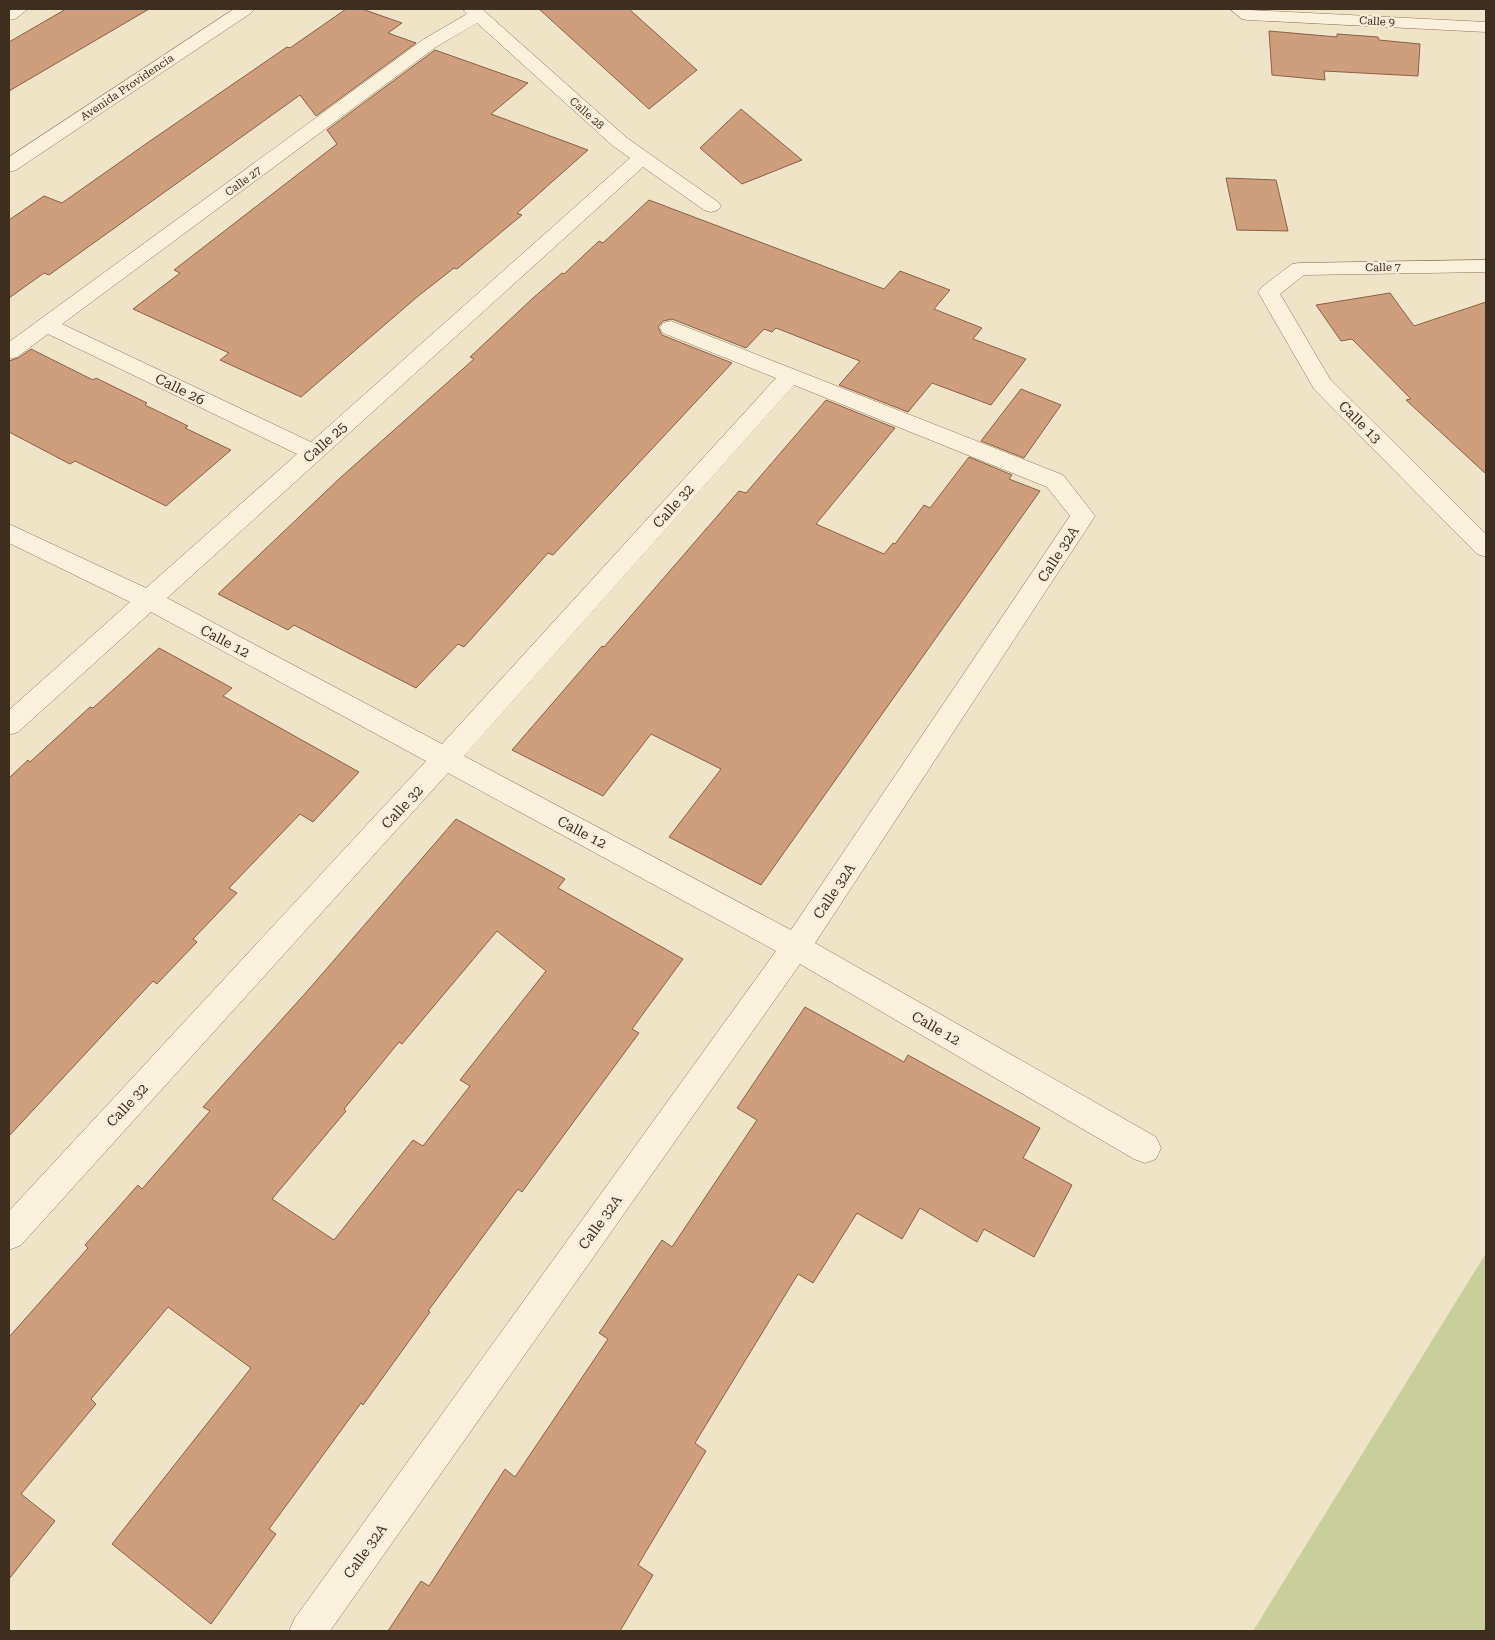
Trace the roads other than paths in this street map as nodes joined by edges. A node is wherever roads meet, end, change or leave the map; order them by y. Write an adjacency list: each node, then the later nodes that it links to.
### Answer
1 (19, 9): 5 (street)
2 (244, 9): 8 (street, Avenida Providencia)
3 (1239, 9): 6 (street, Calle 9)
4 (476, 12): 7 (street, Calle 28); 12 (street, Calle 27)
5 (9, 15)
6 (1486, 27)
7 (640, 159): 9 (street, Calle 28); 16 (street, Calle 25)
8 (9, 166)
9 (710, 206)
10 (1486, 266): 11 (street, Calle 7)
11 (1284, 280): 18 (street, Calle 13)
12 (47, 325): 14 (street, Calle 27); 16 (street, Calle 26)
13 (671, 328): 15 (street, Calle 32A)
14 (9, 352)
15 (790, 376): 21 (street, Calle 32); 22 (street, Calle 32A)
16 (313, 452): 19 (street, Calle 25)
17 (9, 533): 19 (street, Calle 12)
18 (1486, 548)
19 (149, 600): 20 (street, Calle 25); 21 (street, Calle 12)
20 (9, 725)
21 (446, 758): 22 (street, Calle 12); 24 (street, Calle 32)
22 (796, 947): 23 (street, Calle 12); 25 (street, Calle 32A)
23 (1146, 1148)
24 (9, 1234)
25 (308, 1631)

